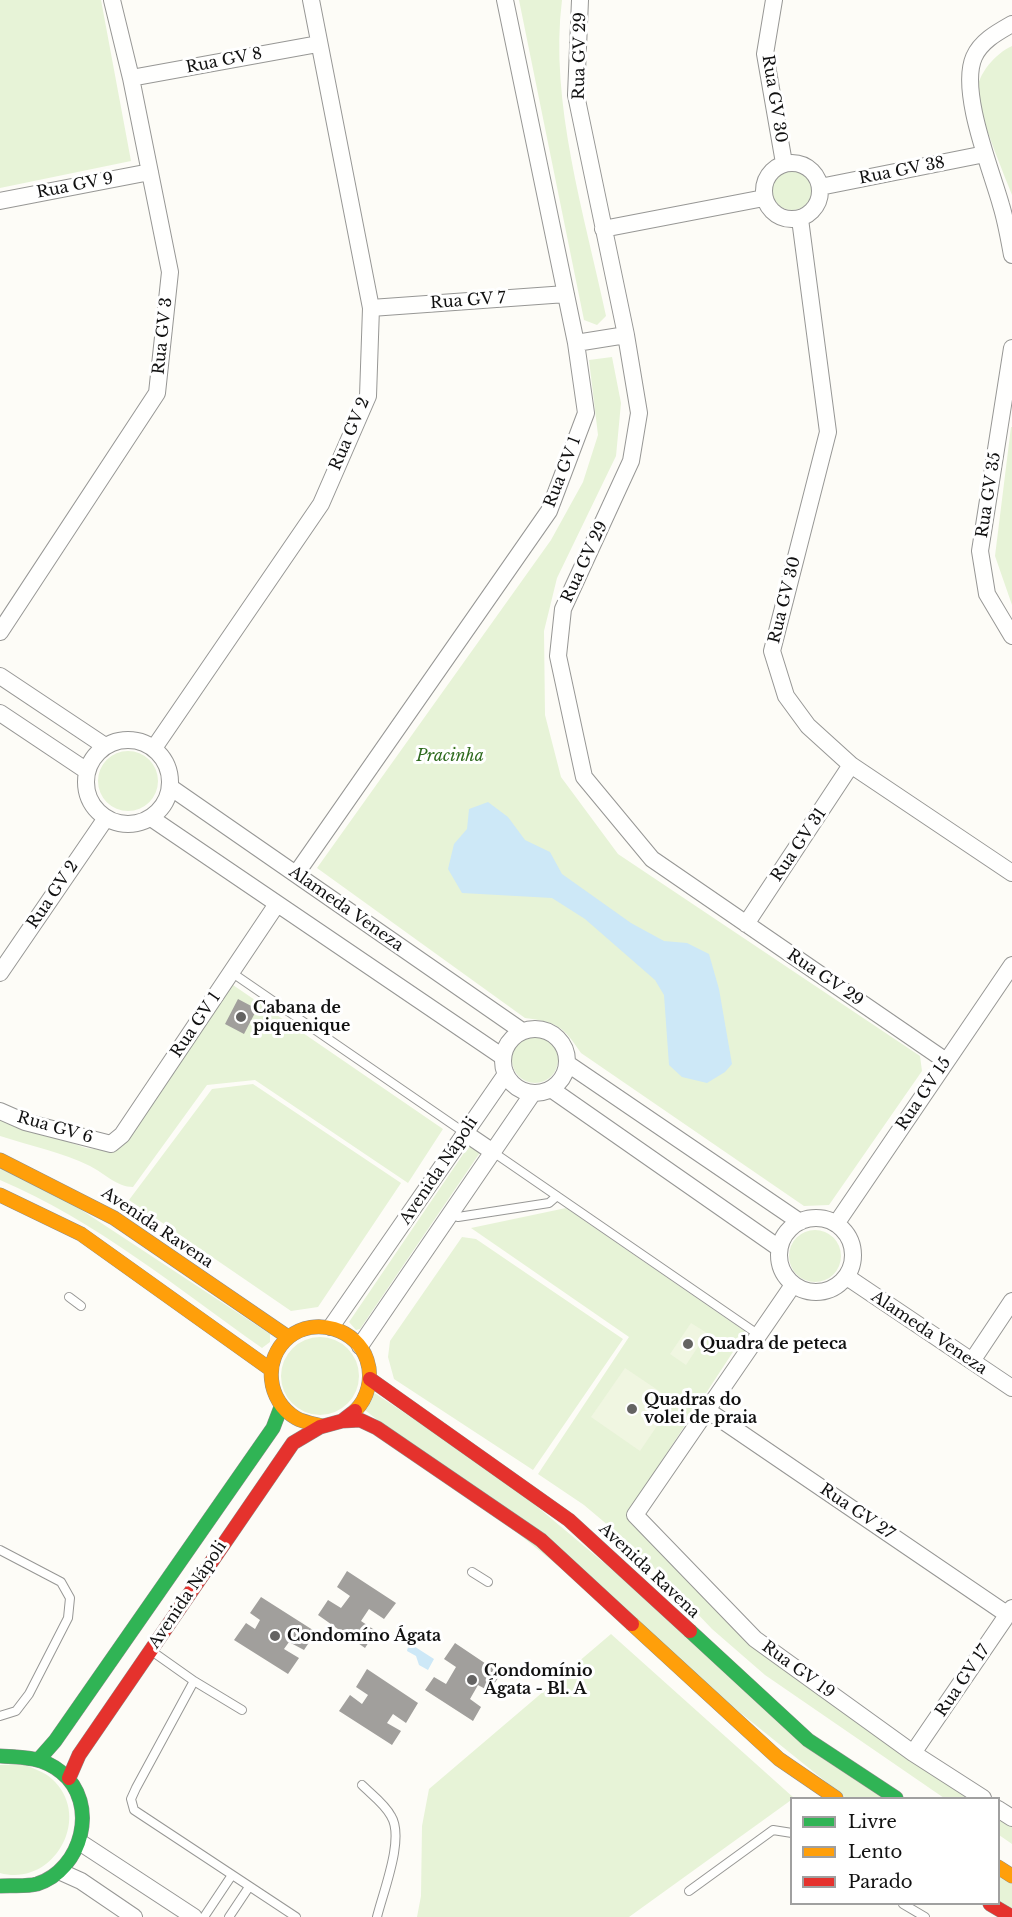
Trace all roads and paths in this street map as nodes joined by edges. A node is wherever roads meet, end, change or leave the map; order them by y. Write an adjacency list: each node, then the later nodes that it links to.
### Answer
1 (112, 0): 8 (street, Rua GV 3)
2 (311, 0): 7 (street, Rua GV 2)
3 (505, 0): 18 (street, Rua GV 1)
4 (580, 0): 16 (street, Rua GV 29)
5 (774, 0): 10 (street, Rua GV 30)
6 (1012, 24): 9 (street)
7 (318, 44): 8 (street, Rua GV 8); 19 (street, Rua GV 2)
8 (131, 78): 11 (street, Rua GV 3)
9 (985, 154): 12 (street, Rua GV 38); 17 (street)
10 (784, 163): 12 (street); 13 (street)
11 (150, 171): 14 (street, Rua GV 9); 23 (street, Rua GV 3)
12 (820, 187): 15 (street)
13 (764, 198): 15 (street); 16 (street)
14 (0, 201)
15 (800, 219): 29 (street, Rua GV 30)
16 (603, 229): 20 (street, Rua GV 29)
17 (1012, 255)
18 (566, 294): 19 (street, Rua GV 7); 21 (street, Rua GV 1)
19 (371, 308): 28 (street, Rua GV 2)
20 (626, 335): 21 (street); 37 (street, Rua GV 29)
21 (576, 343): 35 (street, Rua GV 1)
22 (1012, 348): 24 (street, Rua GV 35)
23 (0, 632)
24 (1012, 636)
25 (0, 676): 27 (street)
26 (0, 713): 30 (street)
27 (105, 746): 28 (street); 30 (street)
28 (154, 748): 31 (street)
29 (851, 765): 34 (street, Rua GV 30); 37 (street, Rua GV 31)
30 (87, 771): 32 (street)
31 (170, 787): 33 (street); 35 (street, Alameda Veneza)
32 (106, 818): 33 (street); 40 (street, Rua GV 2)
33 (151, 818): 36 (street, Alameda Veneza)
34 (1012, 873)
35 (296, 874): 41 (street, Alameda Veneza)
36 (277, 904): 39 (street, Rua GV 1); 42 (street, Alameda Veneza)
37 (746, 924): 43 (street, Rua GV 29)
38 (1012, 965): 43 (street, Rua GV 15)
39 (231, 972): 49 (lane); 50 (street, Rua GV 1)
40 (0, 973)
41 (522, 1031): 42 (street); 44 (street)
42 (503, 1057): 45 (street)
43 (946, 1061): 57 (street, Rua GV 15)
44 (568, 1064): 46 (street); 56 (street)
45 (506, 1074): 47 (street); 49 (street, Avenida Nápoli)
46 (550, 1089): 47 (street); 58 (street)
47 (533, 1093): 51 (street, Avenida Nápoli)
48 (0, 1111): 50 (street, Rua GV 6)
49 (465, 1133): 51 (street); 64 (street, Avenida Nápoli)
50 (111, 1144)
51 (493, 1152): 54 (lane); 55 (street, Avenida Nápoli)
52 (0, 1160): 66 (main road, Avenida Ravena)
53 (0, 1195): 69 (main road)
54 (556, 1196): 55 (lane); 65 (lane)
55 (450, 1214): 67 (street, Avenida Nápoli)
56 (800, 1222): 57 (street); 58 (street)
57 (836, 1224): 59 (street)
58 (779, 1248): 60 (street)
59 (847, 1277): 60 (street); 68 (street, Alameda Veneza)
60 (793, 1285): 65 (street)
61 (69, 1297): 63 (lane)
62 (1012, 1301): 68 (street)
63 (81, 1306)
64 (331, 1328): 66 (main road); 67 (main road)
65 (759, 1335): 73 (street)
66 (288, 1337): 69 (main road)
67 (360, 1346): 70 (main road)
68 (972, 1361): 71 (street, Alameda Veneza)
69 (270, 1369): 72 (main road)
70 (370, 1379): 74 (main road); 90 (main road, Avenida Ravena)
71 (1012, 1388)
72 (281, 1407): 75 (main road); 86 (main road, Avenida Nápoli)
73 (707, 1410): 79 (street, Rua GV 27); 84 (street, Rua GV 19)
74 (342, 1421): 75 (main road); 89 (main road)
75 (322, 1426): 80 (main road, Avenida Nápoli)
76 (0, 1550): 83 (lane)
77 (472, 1572): 78 (lane)
78 (488, 1582)
79 (1010, 1612): 84 (street, Rua GV 17)
80 (151, 1650): 81 (lane); 87 (main road, Avenida Nápoli)
81 (194, 1681): 82 (lane); 95 (lane)
82 (242, 1710)
83 (0, 1716)
84 (913, 1753): 91 (street, Rua GV 19)
85 (0, 1756): 86 (main road)
86 (40, 1758): 87 (main road)
87 (69, 1778): 93 (main road)
88 (362, 1785): 106 (lane)
89 (835, 1797)
90 (894, 1797)
91 (981, 1797)
92 (790, 1833): 98 (lane)
93 (81, 1843): 94 (main road); 102 (street)
94 (61, 1872): 96 (main road); 101 (street)
95 (232, 1875): 97 (lane); 103 (lane)
96 (0, 1886)
97 (249, 1887): 104 (lane); 105 (lane)
98 (689, 1891)
99 (905, 1905): 107 (lane)
100 (992, 1905): 108 (main road)
101 (134, 1917)
102 (194, 1917)
103 (204, 1917)
104 (229, 1917)
105 (297, 1917)
106 (377, 1917)
107 (925, 1917)
108 (1012, 1917)

